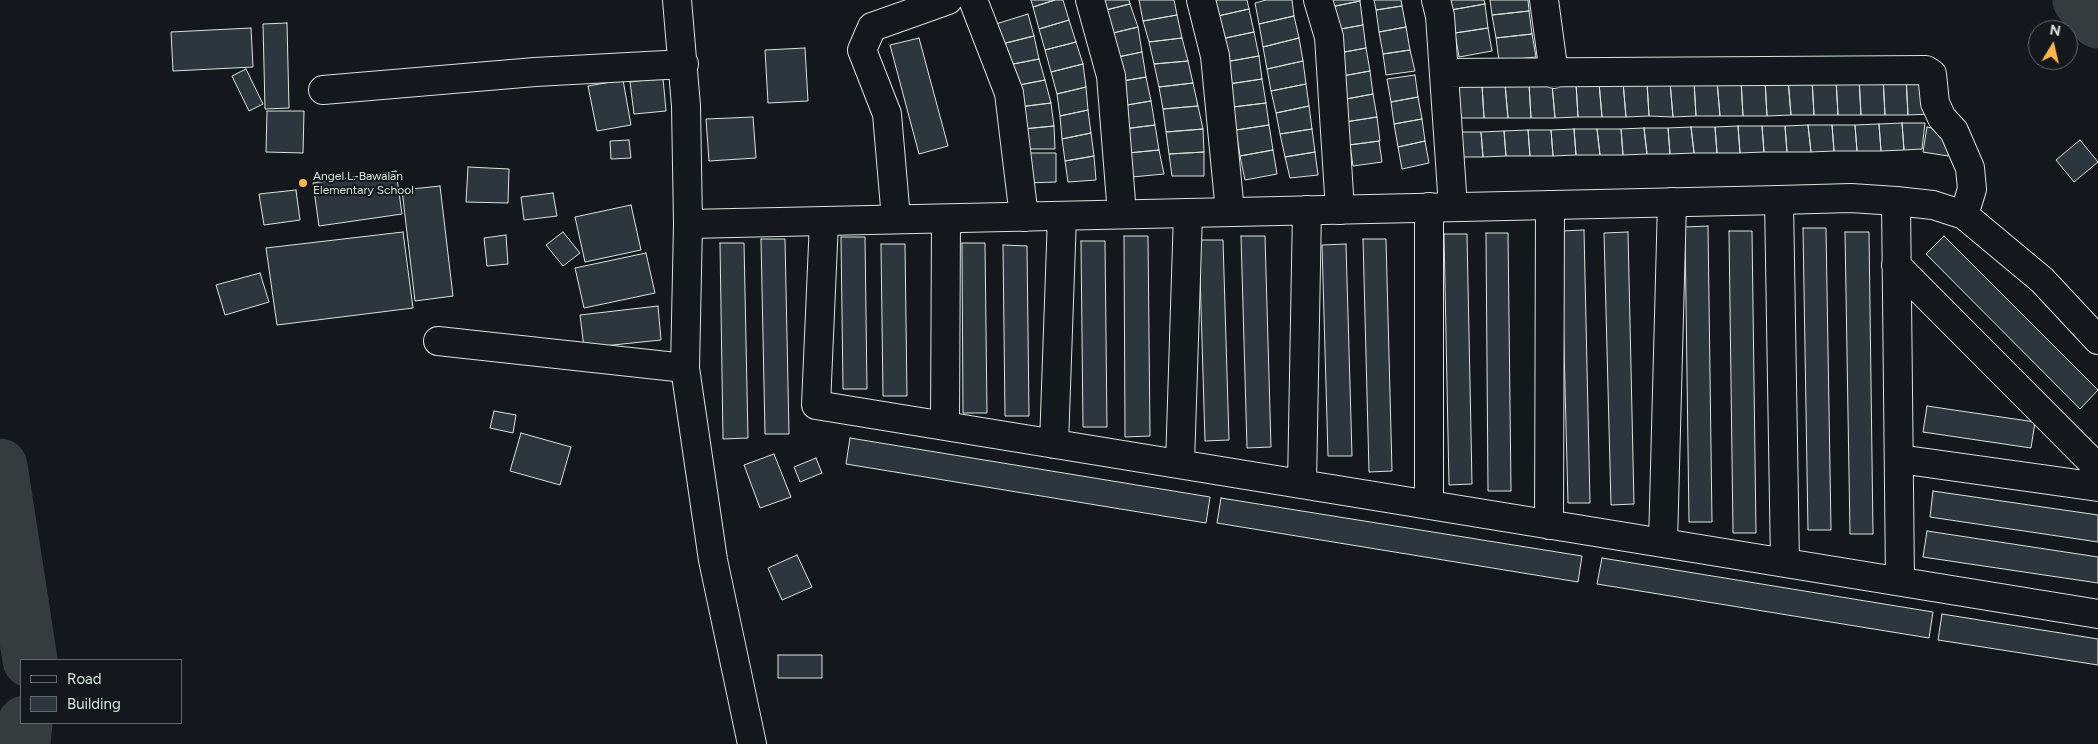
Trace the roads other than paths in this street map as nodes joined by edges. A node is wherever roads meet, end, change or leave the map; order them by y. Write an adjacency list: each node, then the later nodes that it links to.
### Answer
1 (677, 0): 9 (street)
2 (948, 0): 27 (street)
3 (973, 0): 25 (street)
4 (1090, 0): 22 (street)
5 (1201, 0): 20 (street)
6 (1318, 0): 19 (street)
7 (1436, 0): 10 (street)
8 (1544, 0): 11 (street)
9 (684, 64): 12 (street); 29 (street)
10 (1445, 73): 11 (street); 17 (street)
11 (1554, 74): 23 (street)
12 (323, 90)
13 (1779, 200): 14 (street); 15 (street); 44 (street)
14 (1896, 201): 23 (street); 30 (street)
15 (1672, 202): 16 (street); 43 (street)
16 (1550, 205): 17 (street); 42 (street)
17 (1441, 207): 19 (street); 41 (street)
18 (1307, 210): 19 (street); 20 (street); 39 (street)
19 (1340, 210)
20 (1230, 212): 21 (street)
21 (1188, 213): 22 (street); 37 (street)
22 (1122, 214): 24 (street)
23 (1964, 215): 31 (street)
24 (1062, 216): 25 (street); 35 (street)
25 (1024, 217): 26 (street)
26 (946, 218): 27 (street); 34 (street)
27 (896, 219): 28 (street)
28 (824, 221): 29 (street); 34 (street)
29 (688, 224): 33 (street)
30 (1896, 266): 36 (street); 38 (street)
31 (2098, 340)
32 (438, 342): 33 (street)
33 (685, 368): 47 (street)
34 (944, 426): 35 (street)
35 (1054, 444): 37 (street)
36 (1899, 459): 40 (street); 45 (street)
37 (1180, 464): 39 (street)
38 (2098, 468)
39 (1302, 484): 41 (street)
40 (2098, 486)
41 (1429, 505): 42 (street)
42 (1549, 524): 43 (street)
43 (1663, 543): 44 (street)
44 (1785, 563): 45 (street)
45 (1900, 581): 46 (street)
46 (2098, 614)
47 (752, 744)

